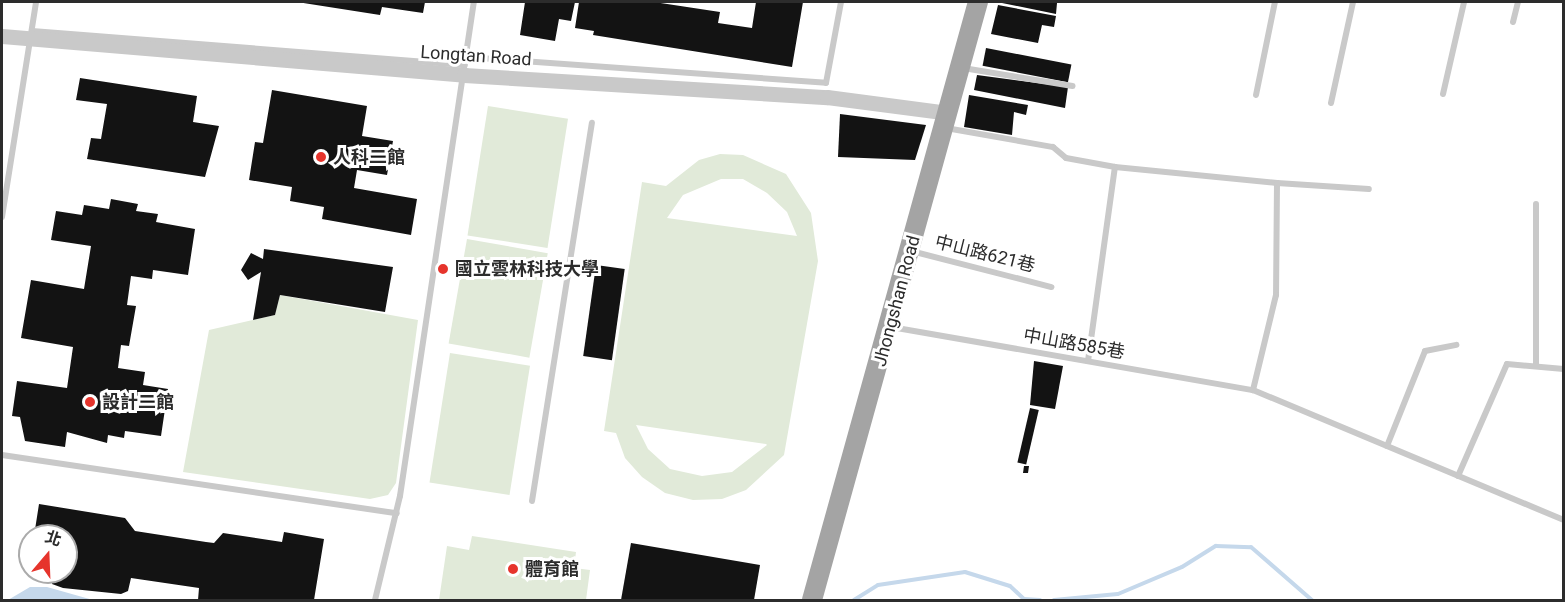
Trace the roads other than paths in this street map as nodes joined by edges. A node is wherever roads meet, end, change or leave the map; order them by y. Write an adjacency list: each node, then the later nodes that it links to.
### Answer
1 (36, 2): 10 (lane)
2 (474, 2): 12 (lane)
3 (841, 2): 12 (lane)
4 (978, 2): 13 (main road, Jhongshan Road)
5 (1275, 2): 17 (lane)
6 (1353, 2): 18 (lane)
7 (1464, 2): 16 (lane)
8 (1518, 2): 9 (lane)
9 (1513, 22)
10 (31, 35): 11 (street, Longtan Road); 14 (street, Longtan Road); 25 (lane)
11 (2, 36)
12 (466, 57): 14 (lane)
13 (960, 67): 15 (lane); 19 (main road, Jhongshan Road)
14 (464, 70): 19 (street, Longtan Road); 38 (lane)
15 (1073, 86)
16 (1443, 94)
17 (1256, 95)
18 (1331, 103)
19 (946, 120): 21 (lane); 26 (main road, Jhongshan Road)
20 (592, 123): 37 (lane)
21 (1115, 167): 22 (lane); 30 (lane)
22 (1277, 183): 23 (lane); 33 (lane)
23 (1369, 189)
24 (1536, 204): 31 (lane)
25 (2, 217)
26 (911, 251): 27 (lane, 中山路621巷); 28 (main road, Jhongshan Road)
27 (1052, 287)
28 (890, 327): 30 (lane, 中山路585巷); 41 (main road, Jhongshan Road)
29 (1456, 345): 34 (lane)
30 (1088, 361): 33 (lane, 中山路585巷)
31 (1536, 366): 32 (lane); 36 (lane)
32 (1563, 369)
33 (1253, 390): 34 (lane, 中山路585巷)
34 (1387, 446): 36 (lane, 中山路585巷)
35 (2, 455): 38 (lane)
36 (1458, 476): 39 (lane, 中山路585巷)
37 (532, 501)
38 (397, 513): 40 (lane)
39 (1563, 520)
40 (375, 600)
41 (812, 600)

